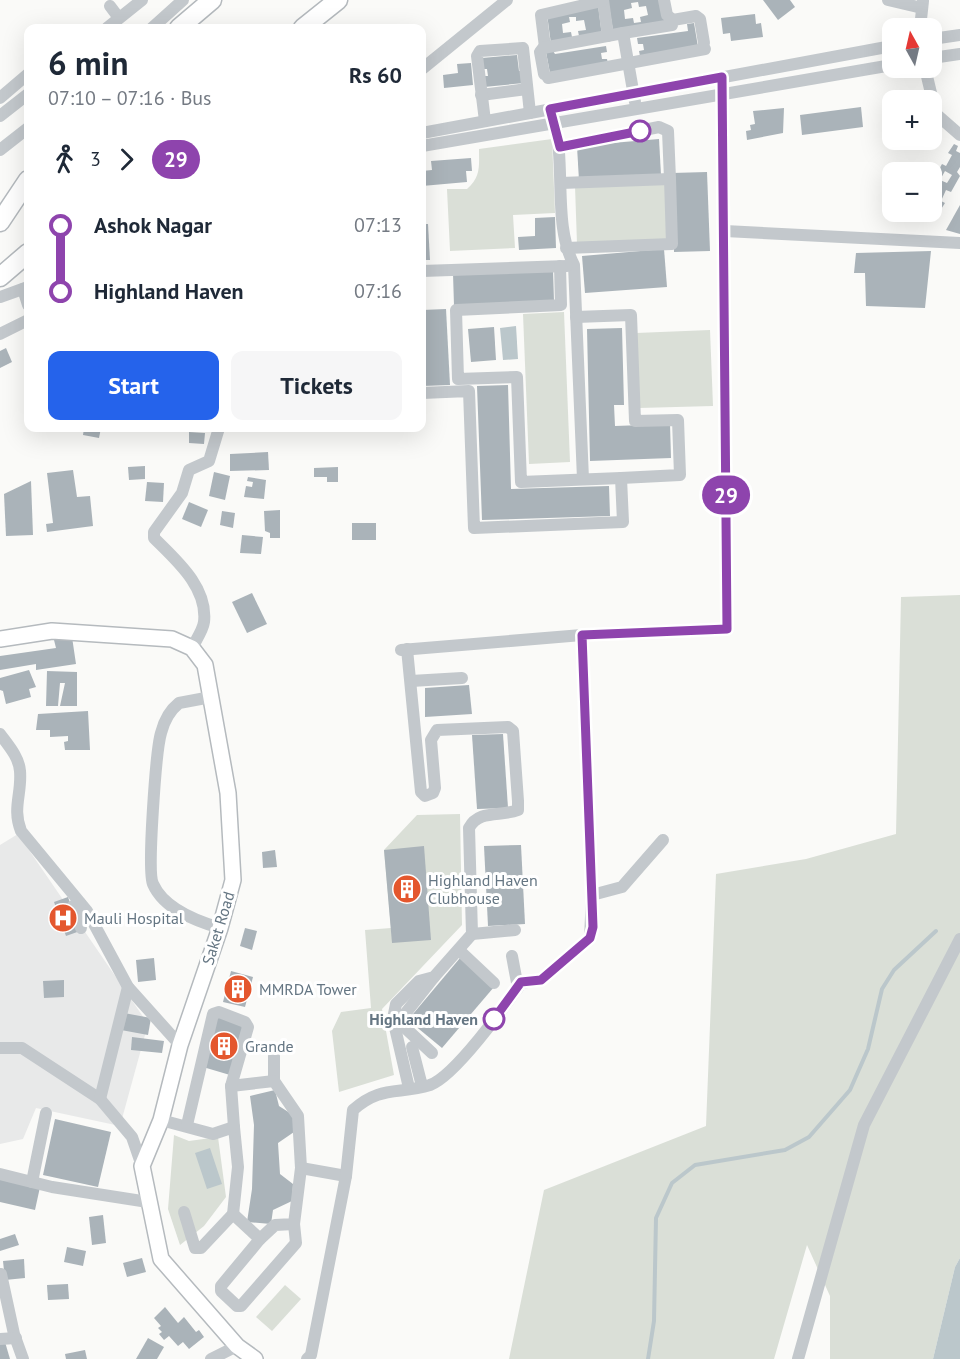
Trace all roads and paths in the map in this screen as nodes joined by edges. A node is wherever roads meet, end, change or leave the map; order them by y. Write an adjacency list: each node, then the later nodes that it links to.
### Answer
1 (142, 0): 11 (street)
2 (183, 0): 14 (street)
3 (212, 0): 15 (highway)
4 (338, 0): 16 (highway)
5 (507, 0): 26 (street)
6 (664, 0): 12 (street)
7 (888, 0): 9 (street)
8 (603, 1): 19 (street); 21 (street)
9 (922, 4)
10 (110, 6): 11 (street)
11 (120, 18): 13 (street)
12 (673, 20): 17 (street); 25 (street)
13 (112, 24)
14 (156, 24)
15 (185, 24)
16 (308, 24)
17 (623, 33): 19 (street); 25 (street)
18 (960, 35): 20 (street)
19 (608, 36): 21 (street)
20 (942, 38)
21 (545, 47): 25 (street)
22 (882, 48): 29 (street)
23 (960, 54): 24 (street)
24 (942, 57)
25 (628, 63): 33 (street)
26 (426, 66)
27 (882, 67): 34 (street)
28 (24, 77): 36 (street)
29 (722, 77): 33 (street); 34 (street)
30 (927, 78): 45 (street)
31 (527, 89): 32 (street); 32 (street); 39 (street)
32 (481, 94): 41 (street)
33 (634, 94): 37 (street); 38 (street)
34 (723, 96): 38 (street); 53 (street)
35 (24, 97): 40 (street)
36 (0, 98)
37 (550, 109): 39 (street); 42 (street)
38 (636, 110): 42 (street)
39 (530, 113): 41 (street)
40 (0, 117)
41 (485, 121): 44 (street)
42 (555, 123): 46 (street); 47 (street)
43 (24, 131): 48 (street)
44 (426, 132)
45 (960, 135)
46 (426, 145)
47 (560, 147): 49 (street); 50 (street)
48 (0, 150)
49 (670, 179): 50 (street); 55 (street)
50 (561, 183): 55 (street)
51 (24, 186): 52 (highway)
52 (0, 222)
53 (725, 231): 54 (street); 70 (street)
54 (960, 243)
55 (566, 248): 57 (street)
56 (24, 256): 60 (highway)
57 (574, 265): 58 (street); 63 (street)
58 (560, 266): 59 (street); 69 (street)
59 (426, 271)
60 (0, 277)
61 (24, 289): 62 (street)
62 (0, 297)
63 (576, 317): 68 (street); 69 (street)
64 (24, 322): 65 (street)
65 (0, 334)
66 (426, 393): 68 (street)
67 (218, 432): 72 (street)
68 (621, 478): 69 (street)
69 (583, 479)
70 (582, 635): 74 (street); 78 (street)
71 (0, 639): 72 (main road)
72 (192, 648): 75 (main road, Saket Road)
73 (462, 678): 74 (street)
74 (411, 681): 83 (street)
75 (211, 697): 81 (main road, Saket Road); 81 (street)
76 (0, 734): 79 (street)
77 (663, 840): 78 (street)
78 (592, 895): 90 (street)
79 (76, 904): 80 (street); 89 (street)
80 (81, 928)
81 (220, 928): 91 (main road, Saket Road)
82 (515, 930): 83 (street)
83 (472, 934): 85 (street)
84 (960, 939): 123 (street)
85 (460, 951): 87 (street); 88 (street)
86 (513, 956): 90 (street)
87 (434, 977): 94 (street); 99 (street)
88 (494, 983)
89 (128, 987): 91 (street); 100 (street)
90 (518, 988): 98 (street)
91 (180, 1045): 102 (main road, Saket Road)
92 (412, 1047): 98 (street)
93 (0, 1048): 100 (street)
94 (432, 1053)
95 (274, 1056): 96 (street)
96 (273, 1081): 97 (street); 106 (street)
97 (231, 1086): 103 (street); 104 (street)
98 (422, 1086): 99 (street)
99 (409, 1088): 108 (street)
100 (100, 1099): 105 (street)
101 (46, 1113): 109 (street)
102 (161, 1120): 103 (street); 105 (main road, Saket Road)
103 (187, 1125): 104 (street)
104 (234, 1127): 112 (street)
105 (142, 1166): 110 (main road)
106 (301, 1168): 108 (street); 113 (street)
107 (0, 1174): 109 (street)
108 (346, 1176): 122 (street)
109 (32, 1182): 110 (street)
110 (148, 1202): 118 (main road)
111 (184, 1212): 112 (street)
112 (233, 1214): 114 (street)
113 (294, 1224): 114 (street); 114 (street)
114 (260, 1239)
115 (1, 1274): 116 (street)
116 (15, 1338): 117 (street); 119 (street)
117 (0, 1340)
118 (237, 1346): 120 (street); 121 (main road)
119 (23, 1359)
120 (211, 1359)
121 (255, 1359)
122 (307, 1359)
123 (798, 1359)

